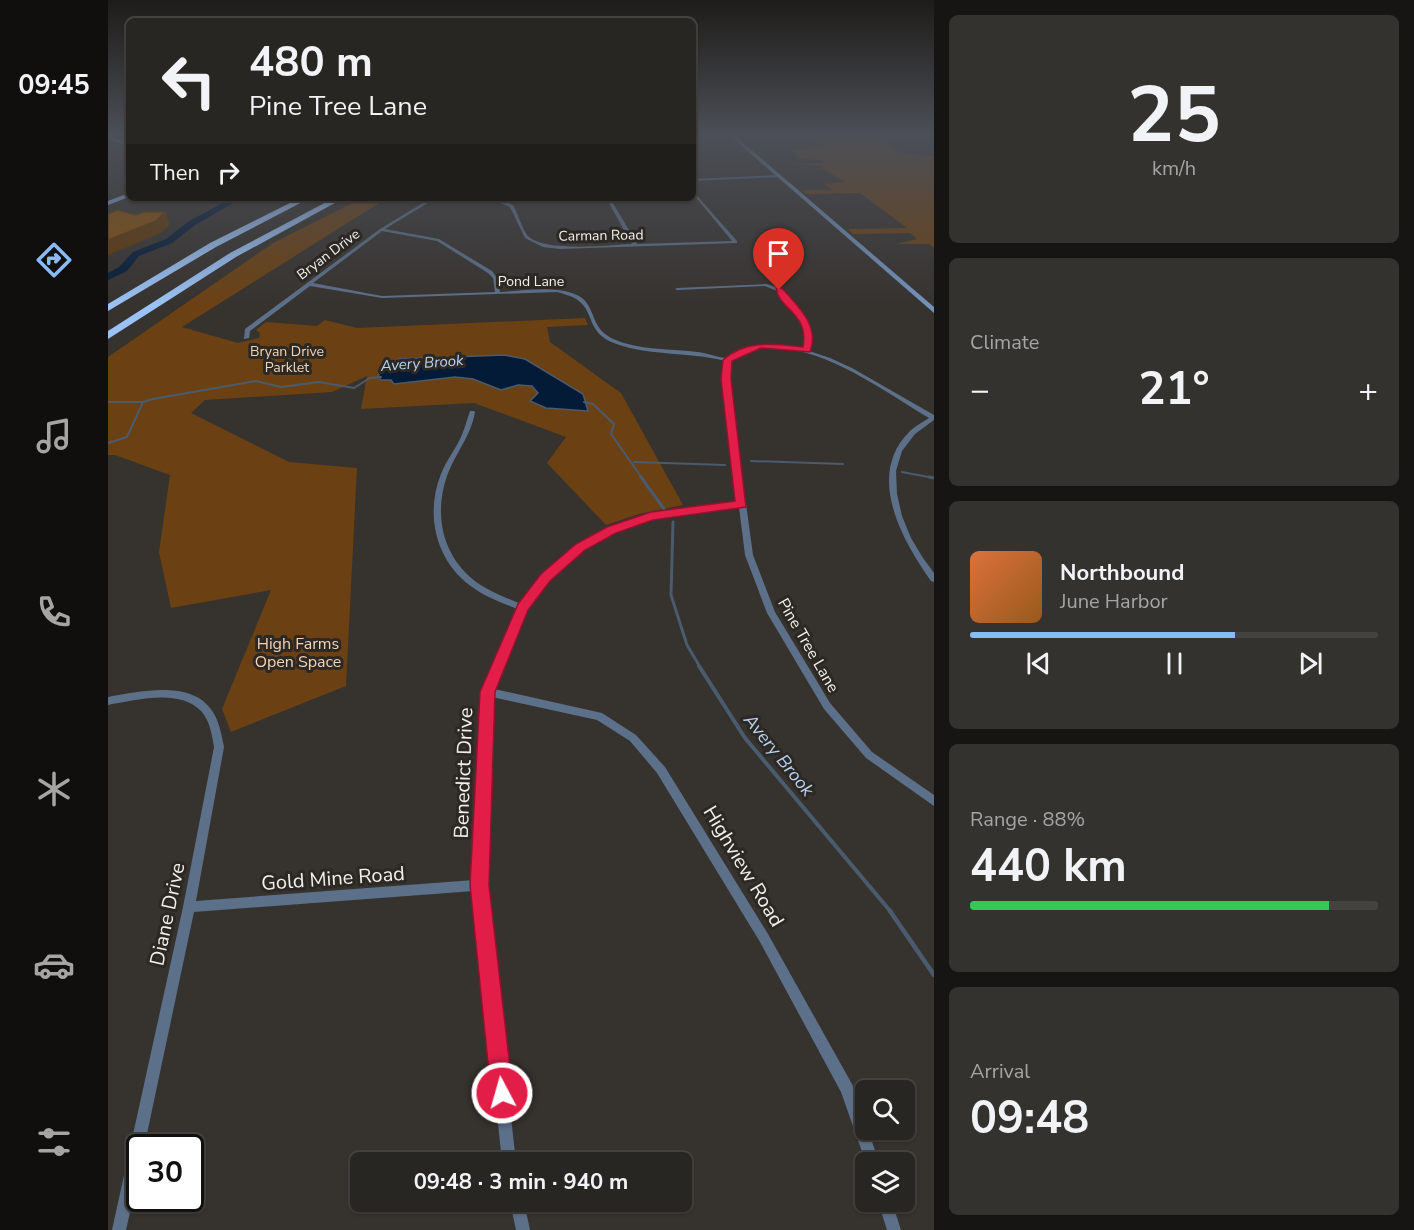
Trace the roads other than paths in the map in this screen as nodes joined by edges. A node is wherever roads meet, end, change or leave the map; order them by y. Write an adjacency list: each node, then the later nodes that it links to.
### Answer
1 (797, 191): 19 (main road)
2 (126, 196): 11 (main road)
3 (696, 196): 13 (street, Carman Road)
4 (288, 201): 17 (highway)
5 (300, 201): 18 (highway)
6 (324, 201): 20 (highway)
7 (334, 201): 21 (highway)
8 (429, 201): 12 (street, Bryan Drive)
9 (500, 201): 13 (street, Carman Road)
10 (610, 201): 13 (street)
11 (108, 203)
12 (381, 230): 14 (street, Bryan Drive); 16 (street)
13 (635, 245)
14 (309, 284): 16 (street, Pond Lane); 22 (street, Bryan Drive)
15 (677, 289): 23 (street)
16 (498, 293): 24 (street, Pond Lane)
17 (108, 301)
18 (108, 308)
19 (934, 311)
20 (108, 328)
21 (108, 336)
22 (246, 338)
23 (807, 350): 24 (street); 26 (street)
24 (728, 360): 27 (street, Pine Tree Lane)
25 (472, 412): 29 (street)
26 (933, 417): 28 (street)
27 (741, 504): 29 (street, Benedict Drive); 32 (street, Pine Tree Lane)
28 (934, 579)
29 (522, 608): 30 (street, Benedict Drive)
30 (488, 692): 33 (street, Benedict Drive); 36 (street, Highview Road)
31 (108, 701): 34 (street, Diane Drive)
32 (934, 801)
33 (479, 885): 34 (street, Gold Mine Road); 35 (street, Benedict Drive)
34 (189, 907): 39 (street, Diane Drive)
35 (508, 1152)
36 (869, 1152)
37 (519, 1212): 40 (street)
38 (888, 1212): 41 (street)
39 (118, 1230)
40 (523, 1230)
41 (894, 1230)

